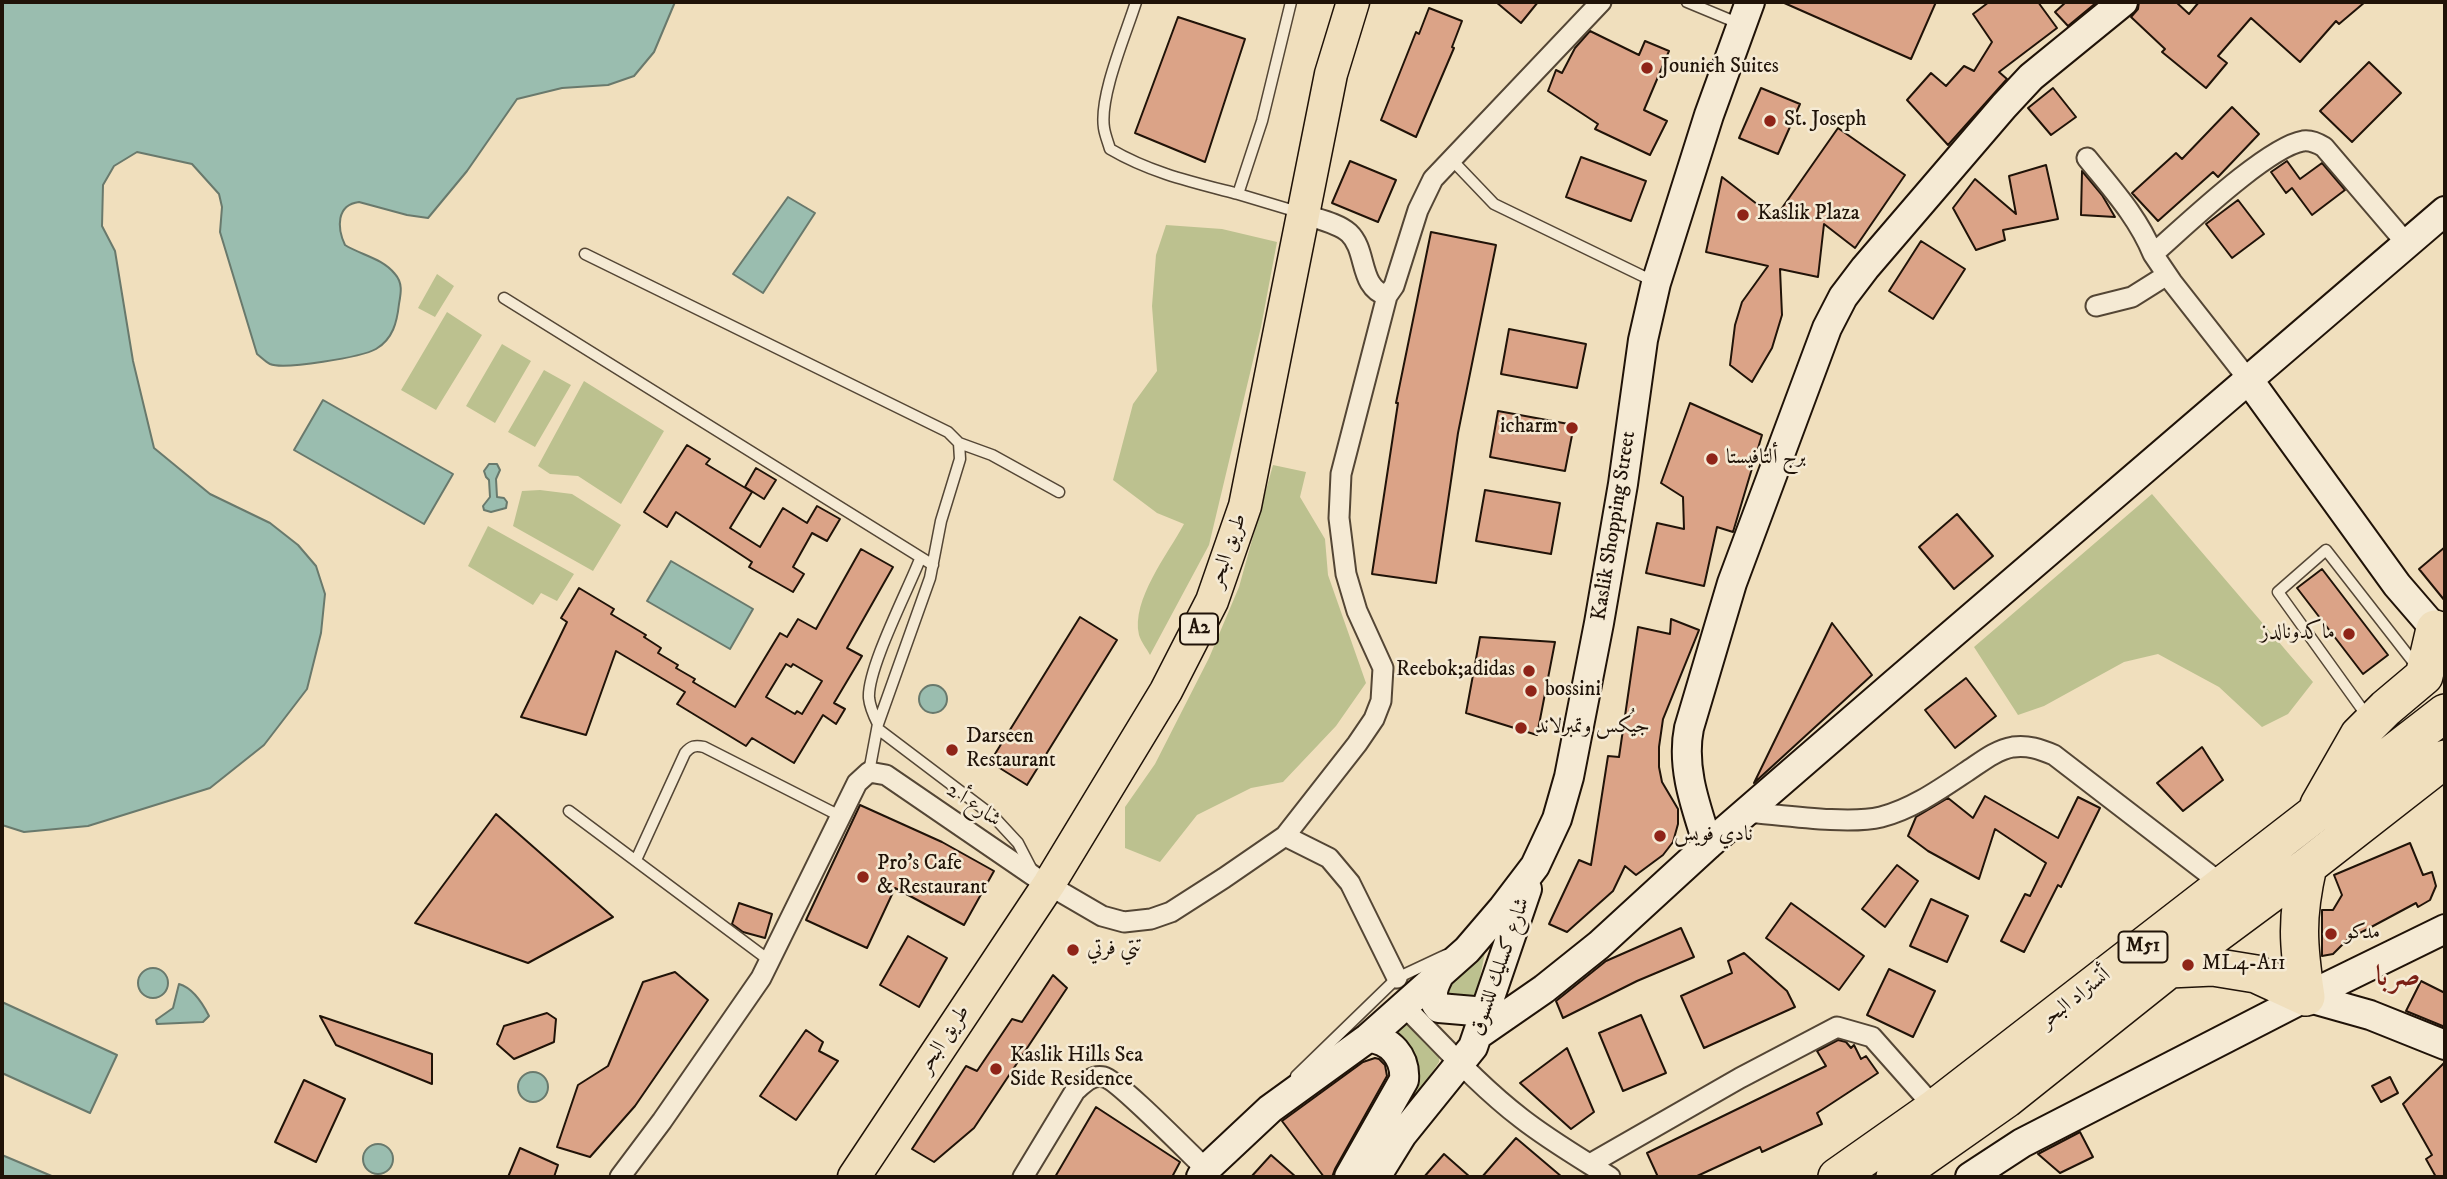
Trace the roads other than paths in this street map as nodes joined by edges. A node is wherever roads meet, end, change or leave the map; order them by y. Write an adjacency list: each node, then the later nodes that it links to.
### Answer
1 (1136, 2): 10 (lane)
2 (1291, 2): 10 (lane)
3 (1353, 2): 12 (main road, طريق البحر / A2)
4 (1601, 2): 9 (street, شارع أ 2)
5 (1687, 2): 7 (lane)
6 (2123, 2): 38 (street)
7 (1745, 13): 17 (street, Kaslik Shopping Street)
8 (2087, 158): 15 (street)
9 (1451, 159): 17 (lane); 18 (street, شارع أ 2)
10 (1238, 194): 12 (lane)
11 (2445, 211): 13 (street)
12 (1303, 214): 18 (street); 42 (main road, طريق البحر / A2)
13 (2406, 243): 15 (street); 21 (street)
14 (585, 254): 22 (lane)
15 (2153, 254): 16 (street)
16 (2167, 275): 20 (street); 21 (street)
17 (1656, 283): 40 (street, Kaslik Shopping Street)
18 (1387, 296): 37 (street, شارع أ 2)
19 (504, 298): 24 (lane)
20 (2096, 306)
21 (2248, 379): 26 (street); 34 (street)
22 (959, 443): 23 (lane); 25 (lane)
23 (1059, 492)
24 (920, 559): 25 (lane); 30 (lane)
25 (933, 565): 30 (lane)
26 (2440, 633): 27 (highway)
27 (2424, 676): 29 (highway); 29 (lane)
28 (2445, 713): 36 (highway, أتستراد البحر / M51)
29 (2371, 722): 36 (highway)
30 (878, 727): 32 (lane); 42 (lane)
31 (2445, 759): 41 (highway, أتستراد البحر / M51)
32 (869, 772): 35 (street); 42 (street, شارع أ 2)
33 (569, 811): 39 (lane)
34 (1748, 812): 38 (street); 43 (street)
35 (840, 816): 39 (lane); 46 (street)
36 (2312, 818): 43 (highway, أتستراد البحر / M51)
37 (1285, 836): 42 (street, شارع أ 2); 49 (street)
38 (1709, 845): 52 (street)
39 (636, 860): 46 (lane)
40 (1535, 866): 45 (street, Kaslik Shopping Street); 52 (street, شارع كسليك للتسوق)
41 (2308, 866): 47 (highway, أتستراد البحر / M51); 50 (highway)
42 (1042, 880): 61 (main road, طريق البحر / A2)
43 (2223, 885): 56 (highway, أتستراد البحر / M51)
44 (2445, 929): 50 (street)
45 (1467, 950): 48 (street, Kaslik Shopping Street); 49 (lane)
46 (770, 961): 60 (street)
47 (2169, 969): 50 (highway); 67 (highway, أتستراد البحر / M51)
48 (1441, 972): 51 (street, Kaslik Shopping Street); 52 (street)
49 (1397, 978): 57 (lane)
50 (2306, 997): 54 (street); 68 (street)
51 (1404, 1006): 53 (street, Kaslik Shopping Street); 55 (street)
52 (1482, 1023): 55 (street, شارع كسليك للتسوق)
53 (1367, 1038): 57 (street, Kaslik Shopping Street); 63 (street)
54 (2445, 1045)
55 (1461, 1064): 58 (street); 64 (street, شارع كسليك للتسوق)
56 (1935, 1108): 58 (street); 66 (highway, أتستراد البحر / M51)
57 (1270, 1109): 59 (street, Kaslik Shopping Street)
58 (1590, 1164): 65 (street)
59 (1203, 1173): 62 (street)
60 (620, 1177)
61 (855, 1177)
62 (1023, 1177)
63 (1349, 1177)
64 (1376, 1177)
65 (1611, 1177)
66 (1837, 1177)
67 (1895, 1177)
68 (1970, 1177)

